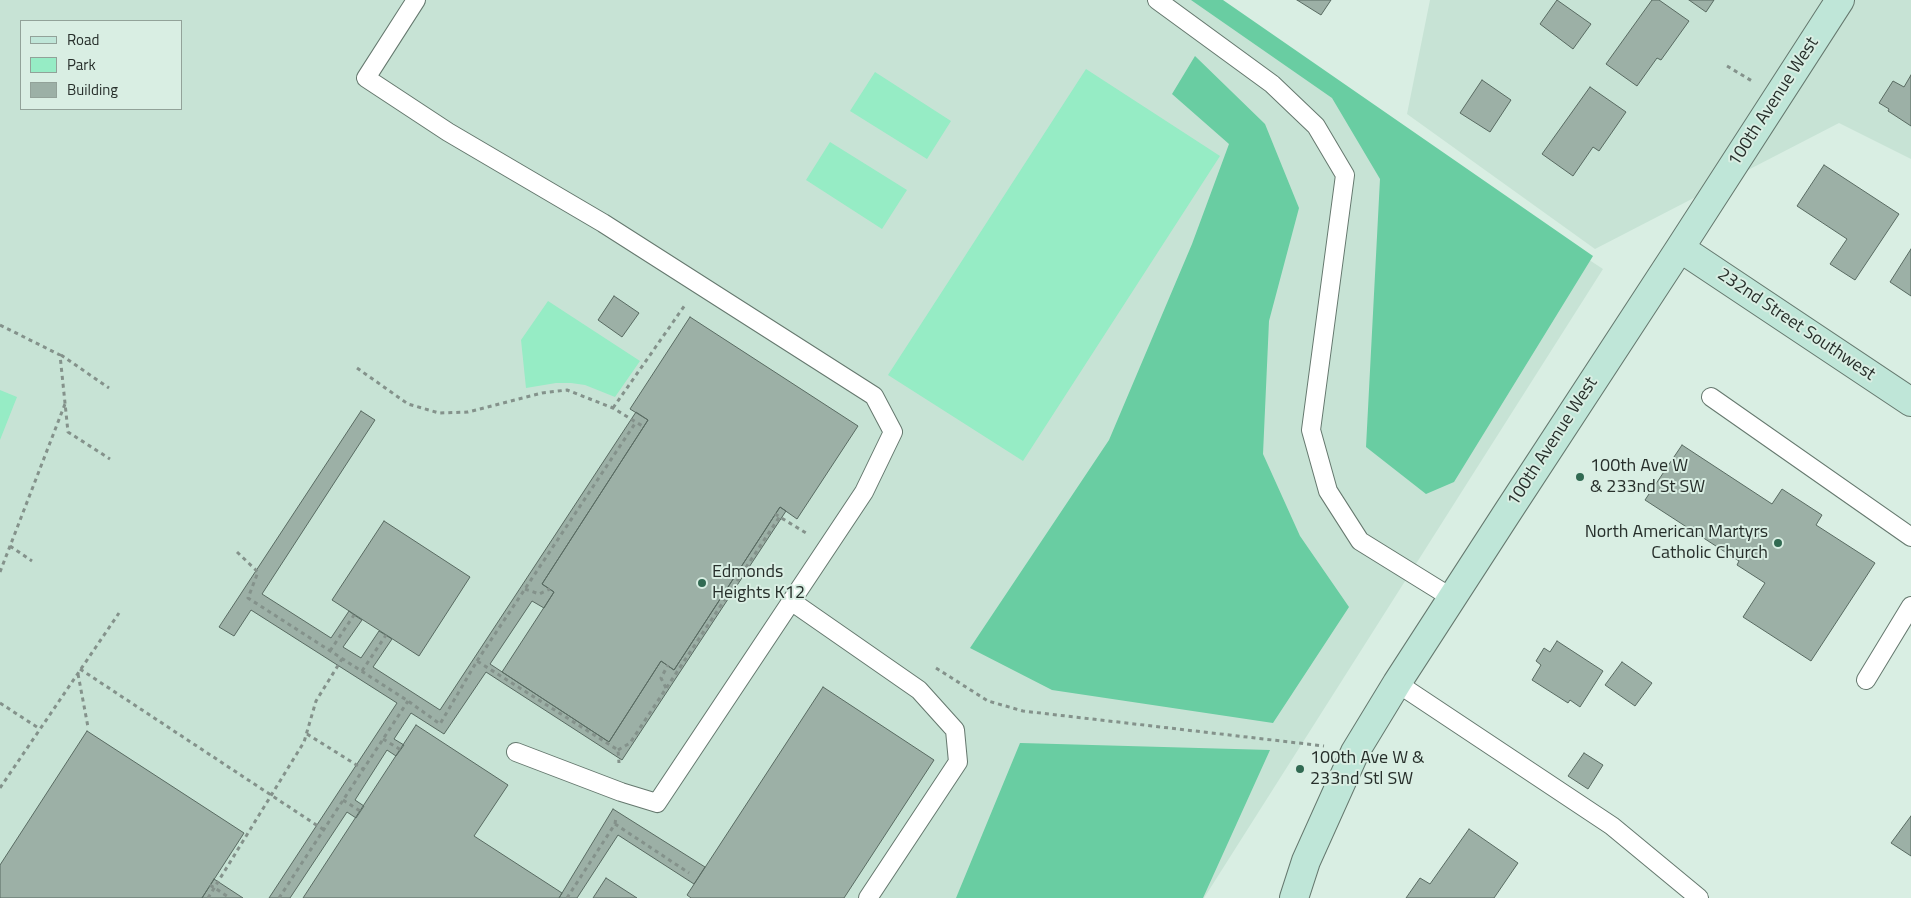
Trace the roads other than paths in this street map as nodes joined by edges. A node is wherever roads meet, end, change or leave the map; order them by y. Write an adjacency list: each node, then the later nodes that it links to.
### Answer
1 (416, 0): 9 (lane)
2 (1157, 0): 8 (lane)
3 (1840, 0): 4 (main road, 100th Avenue West)
4 (1680, 248): 6 (main road, 232nd Street Southwest); 8 (main road, 100th Avenue West)
5 (1711, 397): 7 (lane)
6 (1911, 402)
7 (1911, 537)
8 (1452, 598): 12 (main road, 100th Avenue West)
9 (791, 601): 13 (lane); 14 (lane)
10 (1911, 606): 11 (lane)
11 (1866, 680)
12 (1397, 683): 15 (main road, 100th Avenue West); 16 (lane)
13 (516, 752)
14 (868, 898)
15 (1294, 898)
16 (1699, 898)

